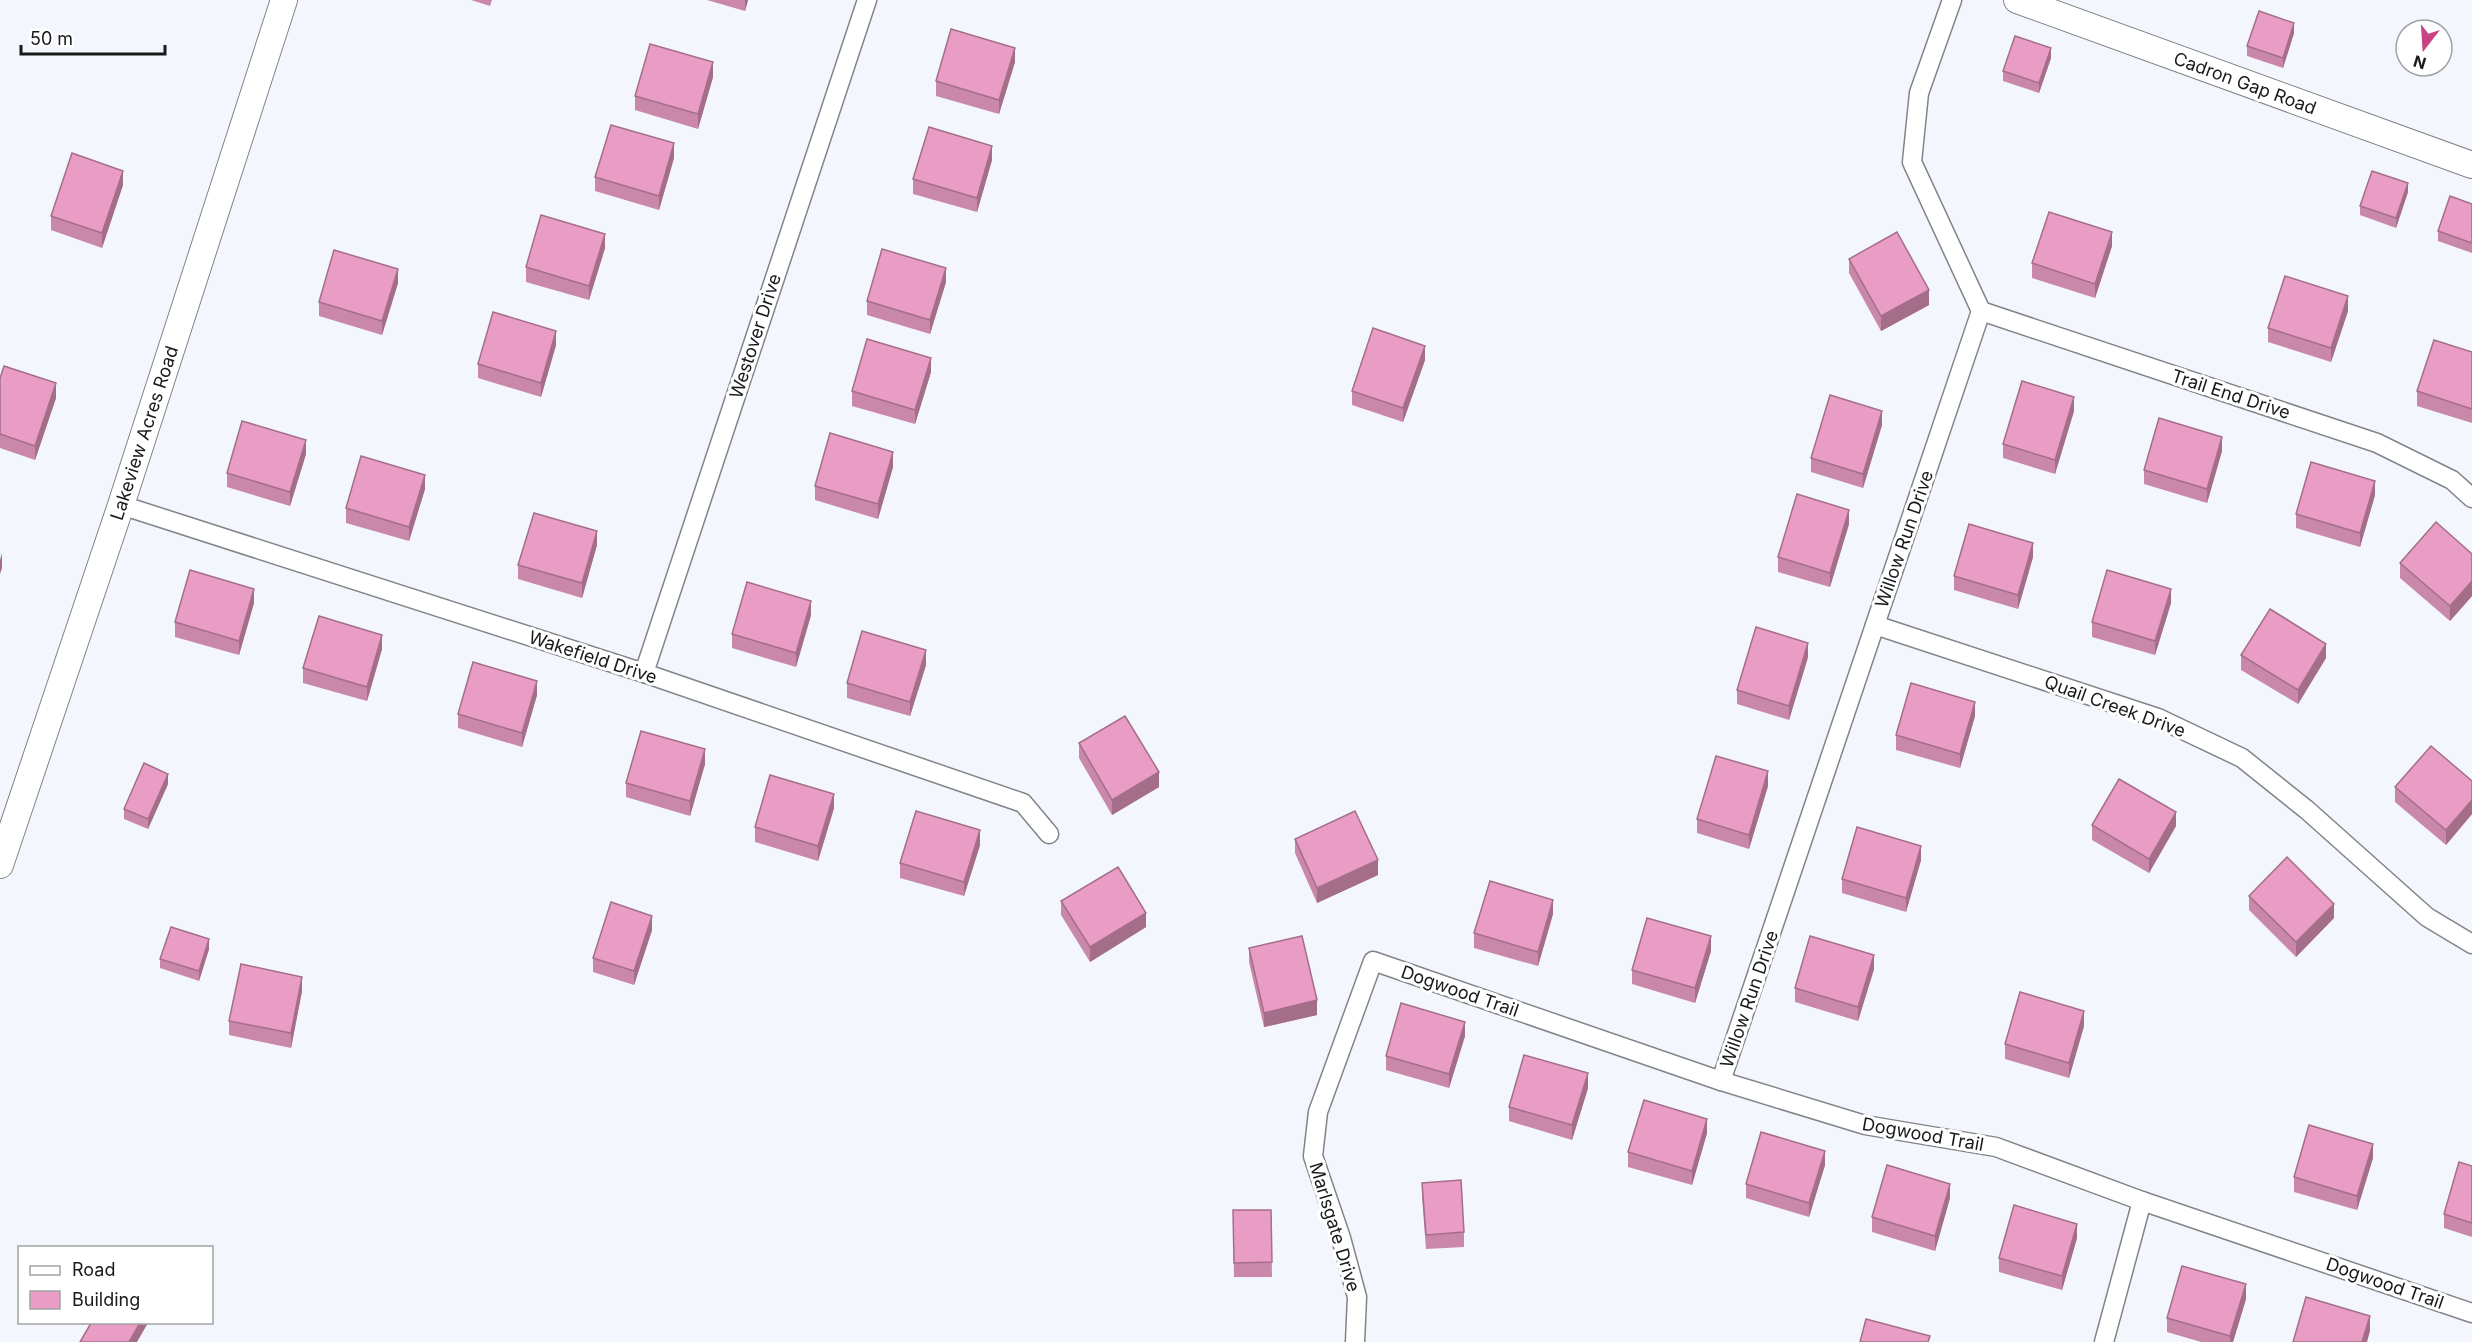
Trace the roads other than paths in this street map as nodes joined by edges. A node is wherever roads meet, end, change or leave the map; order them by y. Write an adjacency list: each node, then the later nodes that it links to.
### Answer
1 (284, 0): 8 (street, Lakeview Acres Road)
2 (867, 0): 10 (street, Westover Drive)
3 (1952, 0): 6 (street)
4 (2017, 0): 5 (street, Cadron Gap Road)
5 (2472, 165)
6 (1981, 311): 7 (street, Trail End Drive); 9 (street, Willow Run Drive)
7 (2472, 498)
8 (121, 506): 10 (street, Wakefield Drive); 12 (street, Lakeview Acres Road)
9 (1875, 625): 13 (street, Quail Creek Drive); 15 (street, Willow Run Drive)
10 (644, 673): 11 (street, Wakefield Drive)
11 (1049, 834)
12 (0, 865)
13 (2472, 944)
14 (1373, 961): 15 (street, Dogwood Trail); 18 (street, Marlsgate Drive)
15 (1721, 1081): 16 (street, Dogwood Trail)
16 (2142, 1201): 17 (street, Dogwood Trail); 19 (street)
17 (2472, 1313)
18 (1355, 1342)
19 (2104, 1342)

